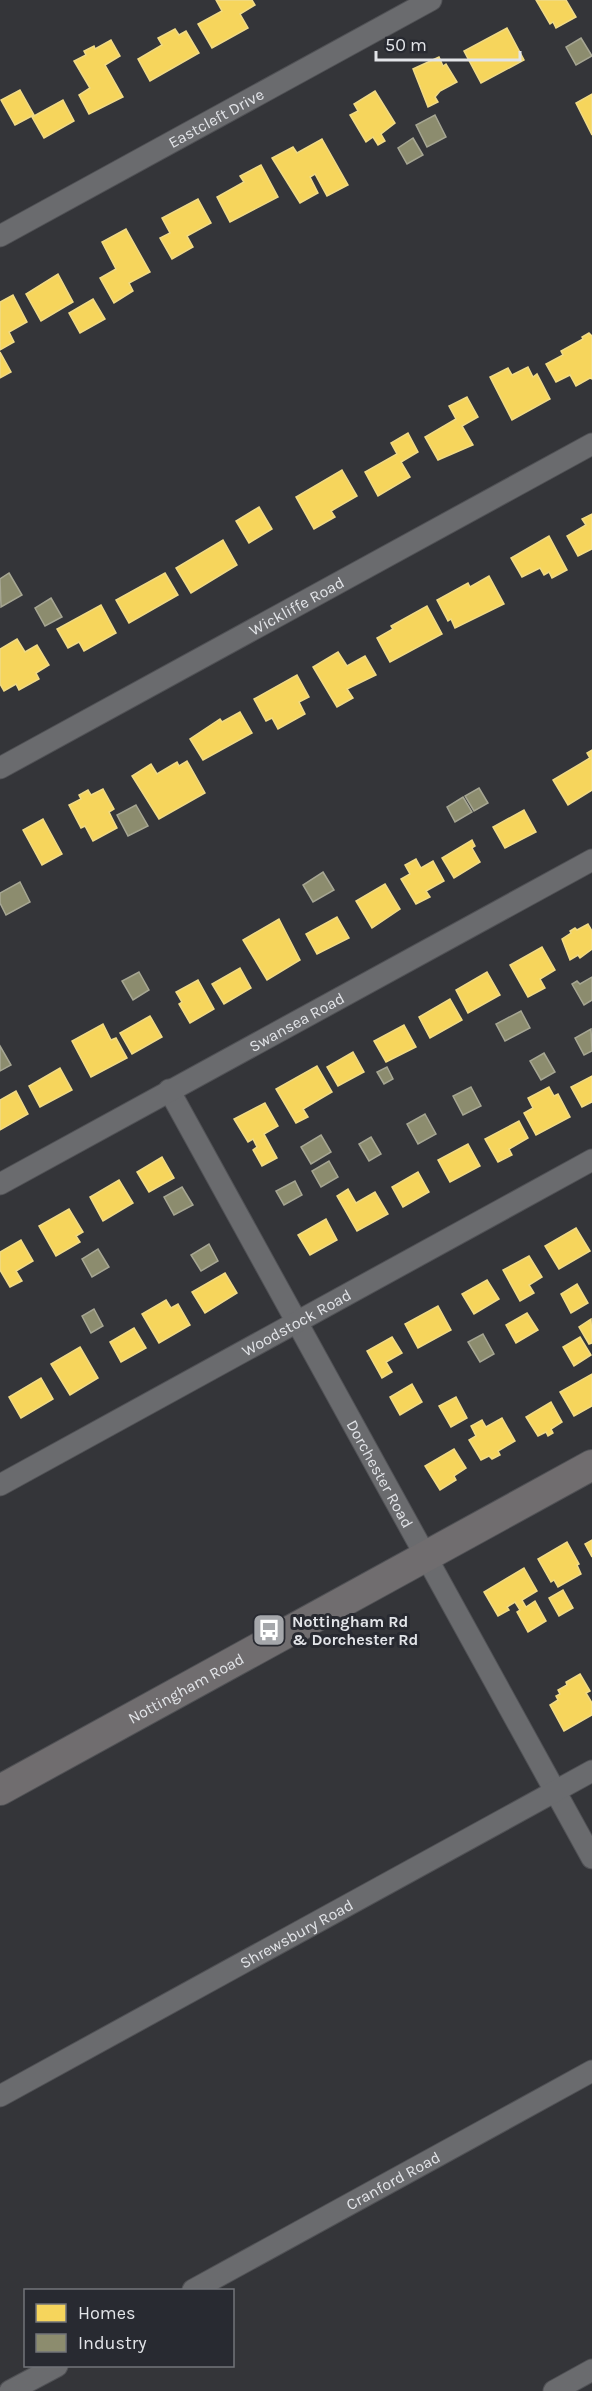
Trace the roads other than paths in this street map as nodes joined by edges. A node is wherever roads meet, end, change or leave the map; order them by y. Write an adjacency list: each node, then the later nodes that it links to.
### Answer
1 (431, 0): 2 (street, Eastcleft Drive)
2 (0, 236)
3 (592, 444): 4 (street, Wickliffe Road)
4 (0, 768)
5 (592, 860): 6 (street, Swansea Road)
6 (169, 1090): 8 (street, Swansea Road); 9 (street, Dorchester Road)
7 (592, 1160): 9 (street, Woodstock Road)
8 (0, 1184)
9 (297, 1321): 11 (street, Woodstock Road); 12 (street, Dorchester Road)
10 (592, 1466): 12 (street, Nottingham Road)
11 (0, 1485)
12 (427, 1555): 14 (street, Nottingham Road); 15 (street, Dorchester Road)
13 (592, 1771): 15 (street, Shrewsbury Road)
14 (0, 1790)
15 (555, 1791): 16 (street, Dorchester Road); 18 (street, Shrewsbury Road)
16 (592, 1858)
17 (592, 2071): 19 (street, Cranford Road)
18 (0, 2096)
19 (195, 2289)
20 (55, 2367): 22 (street)
21 (592, 2370): 23 (street)
22 (10, 2391)
23 (554, 2391)

